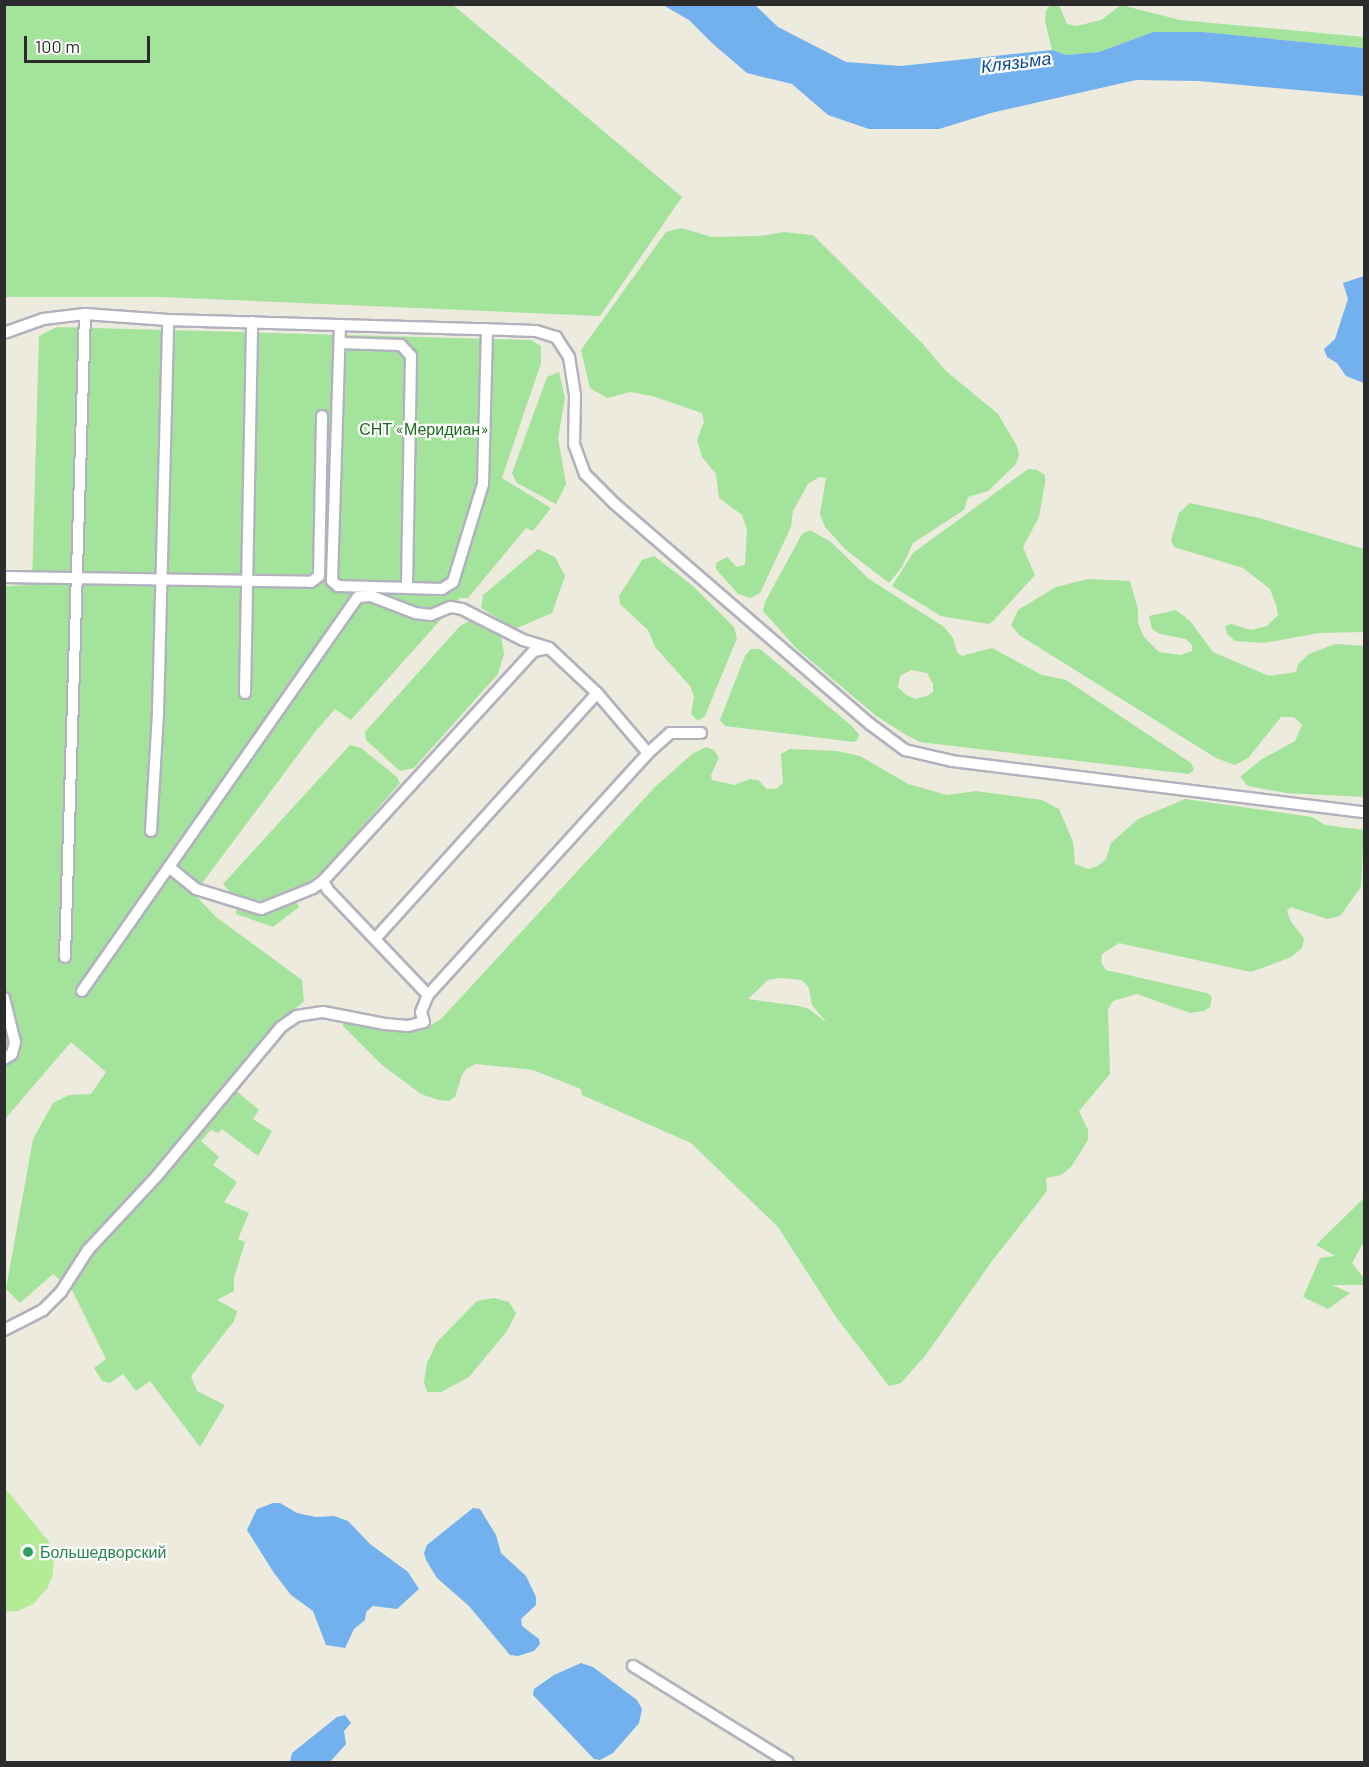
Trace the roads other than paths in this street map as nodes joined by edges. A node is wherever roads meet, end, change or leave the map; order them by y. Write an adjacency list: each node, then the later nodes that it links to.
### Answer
1 (85, 314): 2 (street); 6 (street); 10 (street)
2 (168, 320): 3 (street); 11 (street)
3 (252, 322): 4 (street); 12 (street)
4 (340, 325): 5 (street); 7 (street)
5 (487, 329): 13 (street); 19 (street)
6 (4, 333)
7 (340, 343): 13 (street); 13 (street)
8 (322, 416): 12 (street)
9 (4, 577): 10 (street)
10 (75, 577): 11 (street); 24 (street)
11 (160, 579): 12 (street); 20 (street)
12 (246, 581): 15 (street)
13 (407, 588)
14 (549, 648): 16 (street); 21 (street); 22 (street)
15 (244, 693)
16 (597, 693): 18 (street); 23 (street)
17 (701, 733): 18 (street)
18 (648, 753): 26 (street)
19 (1365, 812)
20 (151, 831)
21 (169, 867): 22 (street); 25 (street)
22 (323, 881): 23 (street)
23 (375, 939): 26 (street)
24 (65, 957)
25 (82, 991)
26 (428, 995): 29 (street)
27 (4, 998): 28 (street)
28 (4, 1059)
29 (4, 1330)
30 (633, 1666): 31 (street)
31 (788, 1762)

